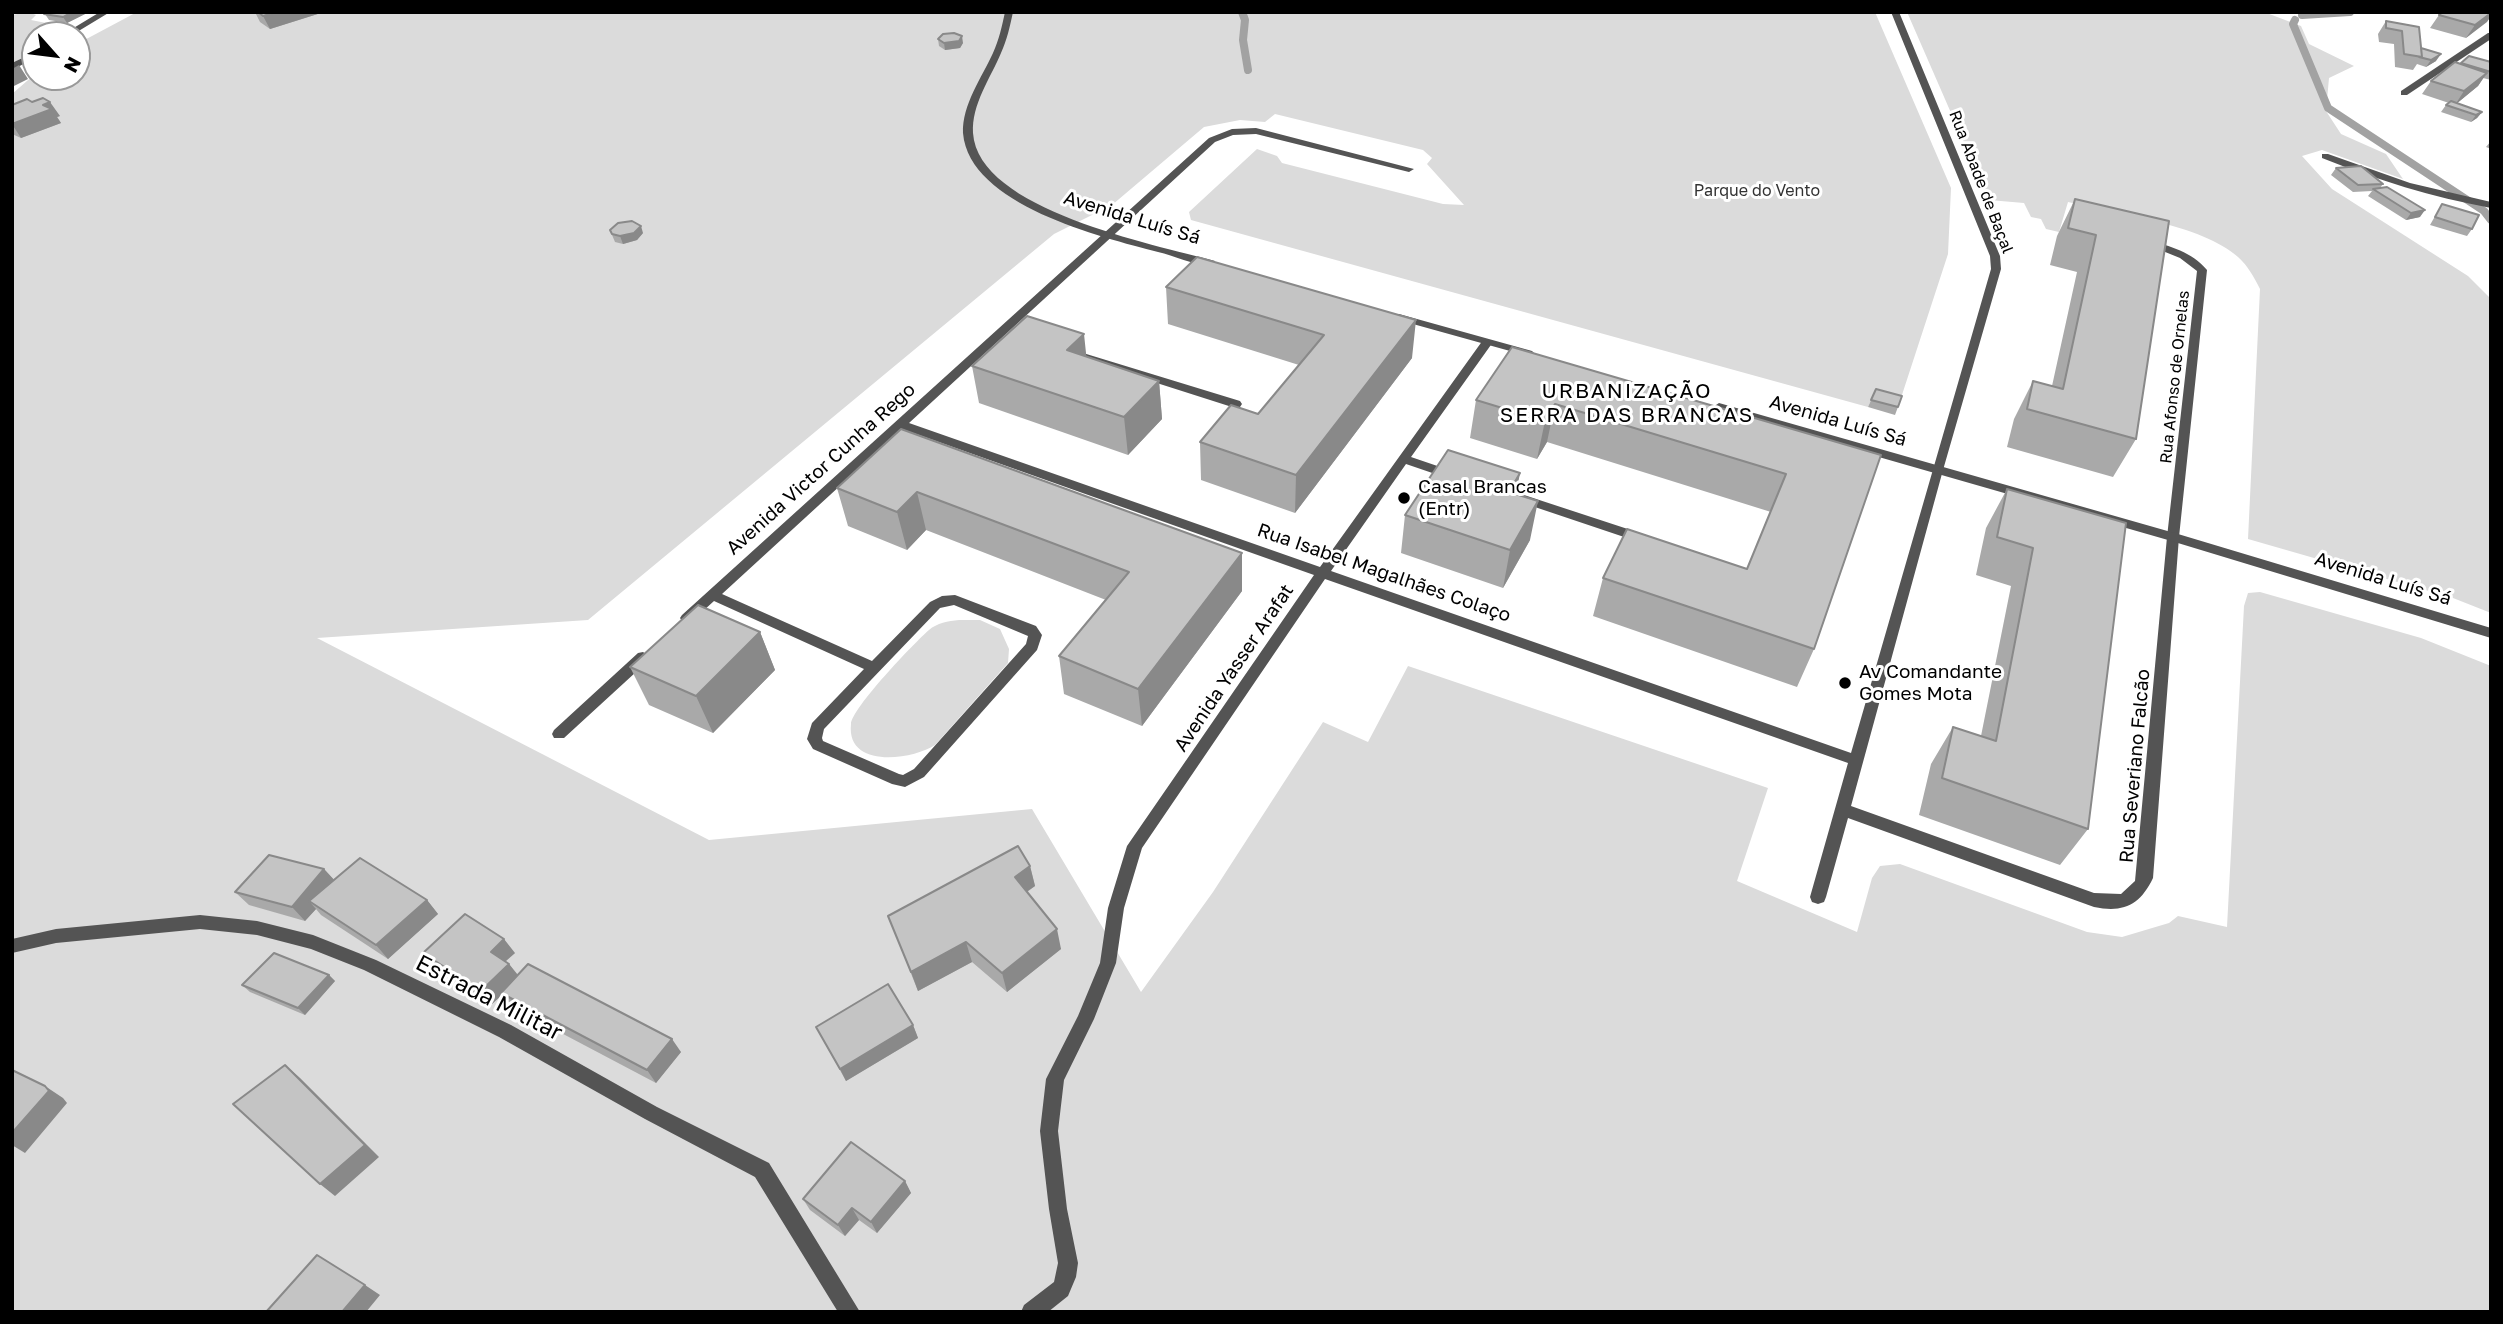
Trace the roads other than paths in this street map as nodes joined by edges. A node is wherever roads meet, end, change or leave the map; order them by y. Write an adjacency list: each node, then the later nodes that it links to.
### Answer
1 (106, 12): 4 (street)
2 (1009, 12): 10 (street, Avenida Luís Sá)
3 (1895, 12): 21 (street, Rua Abade de Baçal)
4 (90, 21)
5 (2491, 35): 6 (street)
6 (2404, 93)
7 (2325, 156): 9 (street)
8 (1409, 169): 10 (street, Avenida Victor Cunha Rego)
9 (2491, 205)
10 (1110, 233): 12 (street, Avenida Luís Sá); 19 (street, Avenida Victor Cunha Rego)
11 (2138, 241): 24 (street, Rua Afonso de Ornelas)
12 (1220, 265)
13 (1393, 315): 14 (street)
14 (1487, 342): 16 (street); 20 (street, Avenida Yasser Arafat)
15 (1054, 346): 18 (street)
16 (1540, 357)
17 (1701, 402): 21 (street, Avenida Luís Sá)
18 (1236, 404)
19 (900, 424): 26 (street, Rua Isabel Magalhães Colaço); 27 (street, Avenida Victor Cunha Rego)
20 (1403, 460): 22 (street); 26 (street, Avenida Yasser Arafat)
21 (1937, 470): 24 (street, Avenida Luís Sá); 33 (street, Rua Abade de Baçal)
22 (1467, 481)
23 (1506, 493): 25 (street)
24 (2174, 537): 29 (street, Avenida Luís Sá); 34 (street, Rua Severiano Falcão)
25 (1660, 544)
26 (1323, 572): 33 (street, Rua Isabel Magalhães Colaço); 38 (street, Avenida Yasser Arafat)
27 (712, 595): 28 (street, Avenida Victor Cunha Rego); 31 (street)
28 (676, 627)
29 (2491, 633)
30 (657, 645): 32 (street)
31 (874, 668): 31 (street)
32 (559, 734)
33 (1855, 760): 34 (street, Rua Abade de Baçal)
34 (1842, 809): 35 (street, Rua Abade de Baçal)
35 (1818, 897)
36 (12, 947): 37 (street, Estrada Militar)
37 (850, 1312)
38 (1031, 1312)

